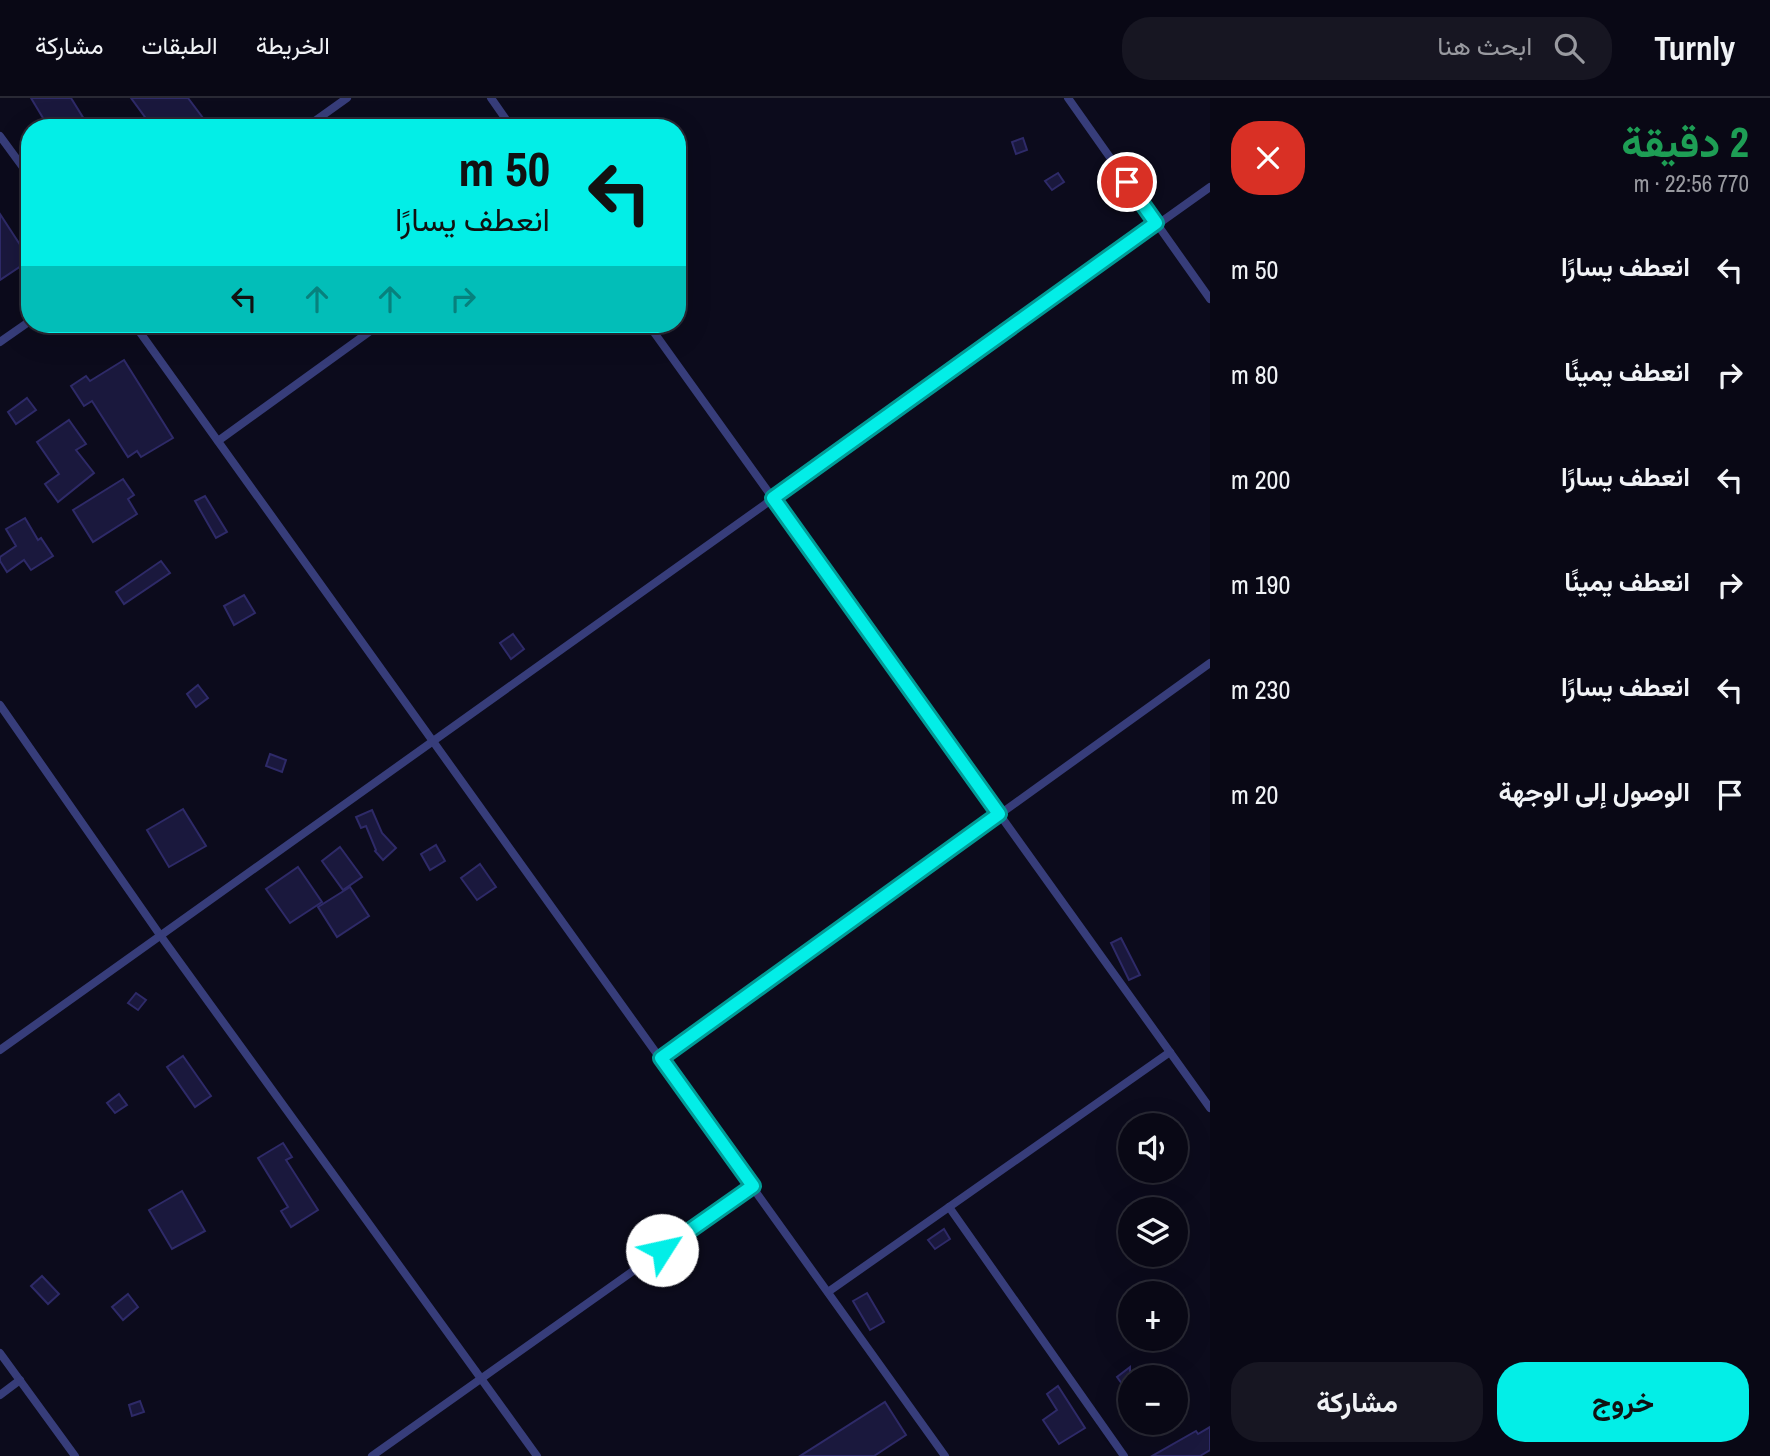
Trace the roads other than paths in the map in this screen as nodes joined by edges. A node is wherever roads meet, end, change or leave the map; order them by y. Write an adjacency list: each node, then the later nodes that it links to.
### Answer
1 (347, 98): 4 (lane)
2 (491, 98): 5 (lane)
3 (1068, 98): 9 (lane)
4 (317, 119)
5 (506, 119)
6 (0, 136): 7 (lane)
7 (21, 165)
8 (1210, 187): 9 (lane)
9 (1156, 223): 10 (lane); 17 (lane)
10 (1210, 299)
11 (21, 327): 15 (lane)
12 (140, 333): 16 (lane)
13 (368, 333): 16 (lane)
14 (654, 333): 17 (lane)
15 (0, 342)
16 (218, 441): 20 (lane)
17 (773, 498): 20 (lane); 21 (lane)
18 (1210, 663): 21 (lane)
19 (0, 705): 22 (lane)
20 (432, 740): 22 (lane); 25 (lane)
21 (999, 814): 24 (lane); 25 (lane)
22 (160, 935): 23 (lane); 31 (lane)
23 (0, 1049)
24 (1170, 1052): 26 (lane); 28 (lane)
25 (661, 1058): 27 (lane)
26 (1210, 1108)
27 (753, 1186): 29 (lane); 31 (lane)
28 (949, 1207): 29 (lane); 38 (lane)
29 (828, 1292): 37 (lane)
30 (0, 1353): 32 (lane)
31 (481, 1377): 35 (lane); 36 (lane)
32 (20, 1380): 33 (lane); 34 (lane)
33 (0, 1395)
34 (75, 1456)
35 (372, 1456)
36 (537, 1456)
37 (945, 1456)
38 (1124, 1456)

